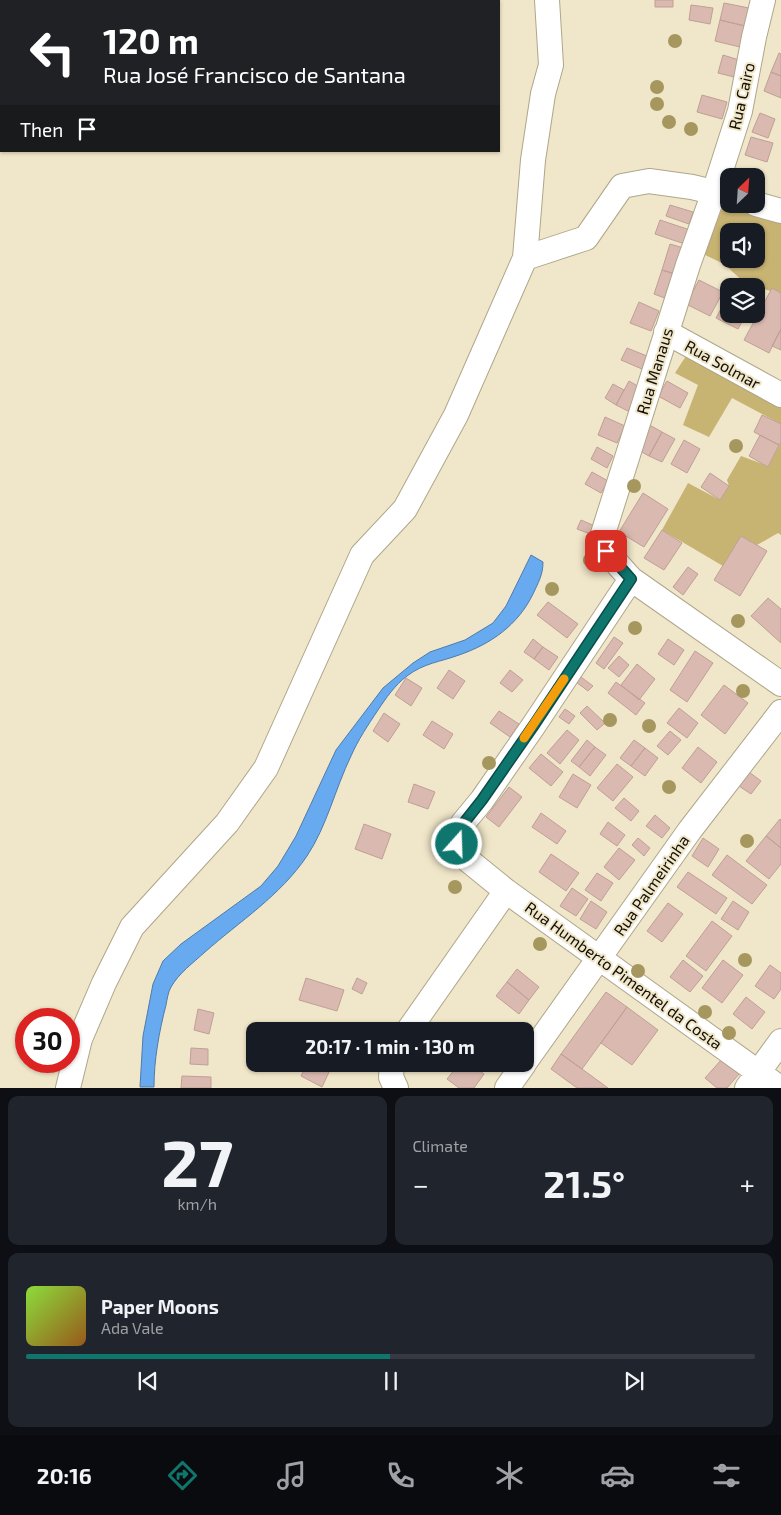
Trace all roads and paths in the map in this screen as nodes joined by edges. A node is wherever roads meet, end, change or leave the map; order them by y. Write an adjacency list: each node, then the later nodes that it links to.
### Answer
1 (547, 0): 8 (street)
2 (763, 0): 3 (street, Rua Cairo)
3 (728, 168)
4 (720, 194): 8 (street)
5 (720, 198): 9 (street, Rua Manaus)
6 (765, 207): 7 (street)
7 (781, 211)
8 (524, 258): 22 (street)
9 (666, 332): 10 (street, Rua Solmar); 11 (street, Rua Manaus)
10 (781, 396)
11 (631, 579): 12 (street); 14 (street, Rua Humberto Pimentel da Costa)
12 (781, 684)
13 (781, 712): 15 (street, Rua Palmeirinha)
14 (506, 891): 15 (street, Rua Humberto Pimentel da Costa); 16 (street)
15 (600, 957): 18 (street, Rua Palmeirinha); 21 (street, Rua Humberto Pimentel da Costa)
16 (414, 1022)
17 (781, 1041): 21 (street)
18 (534, 1049)
19 (391, 1072): 23 (street)
20 (518, 1072): 24 (street, Rua Palmeirinha)
21 (753, 1080): 25 (street, Rua Humberto Pimentel da Costa)
22 (68, 1088)
23 (396, 1088)
24 (507, 1088)
25 (780, 1088)

